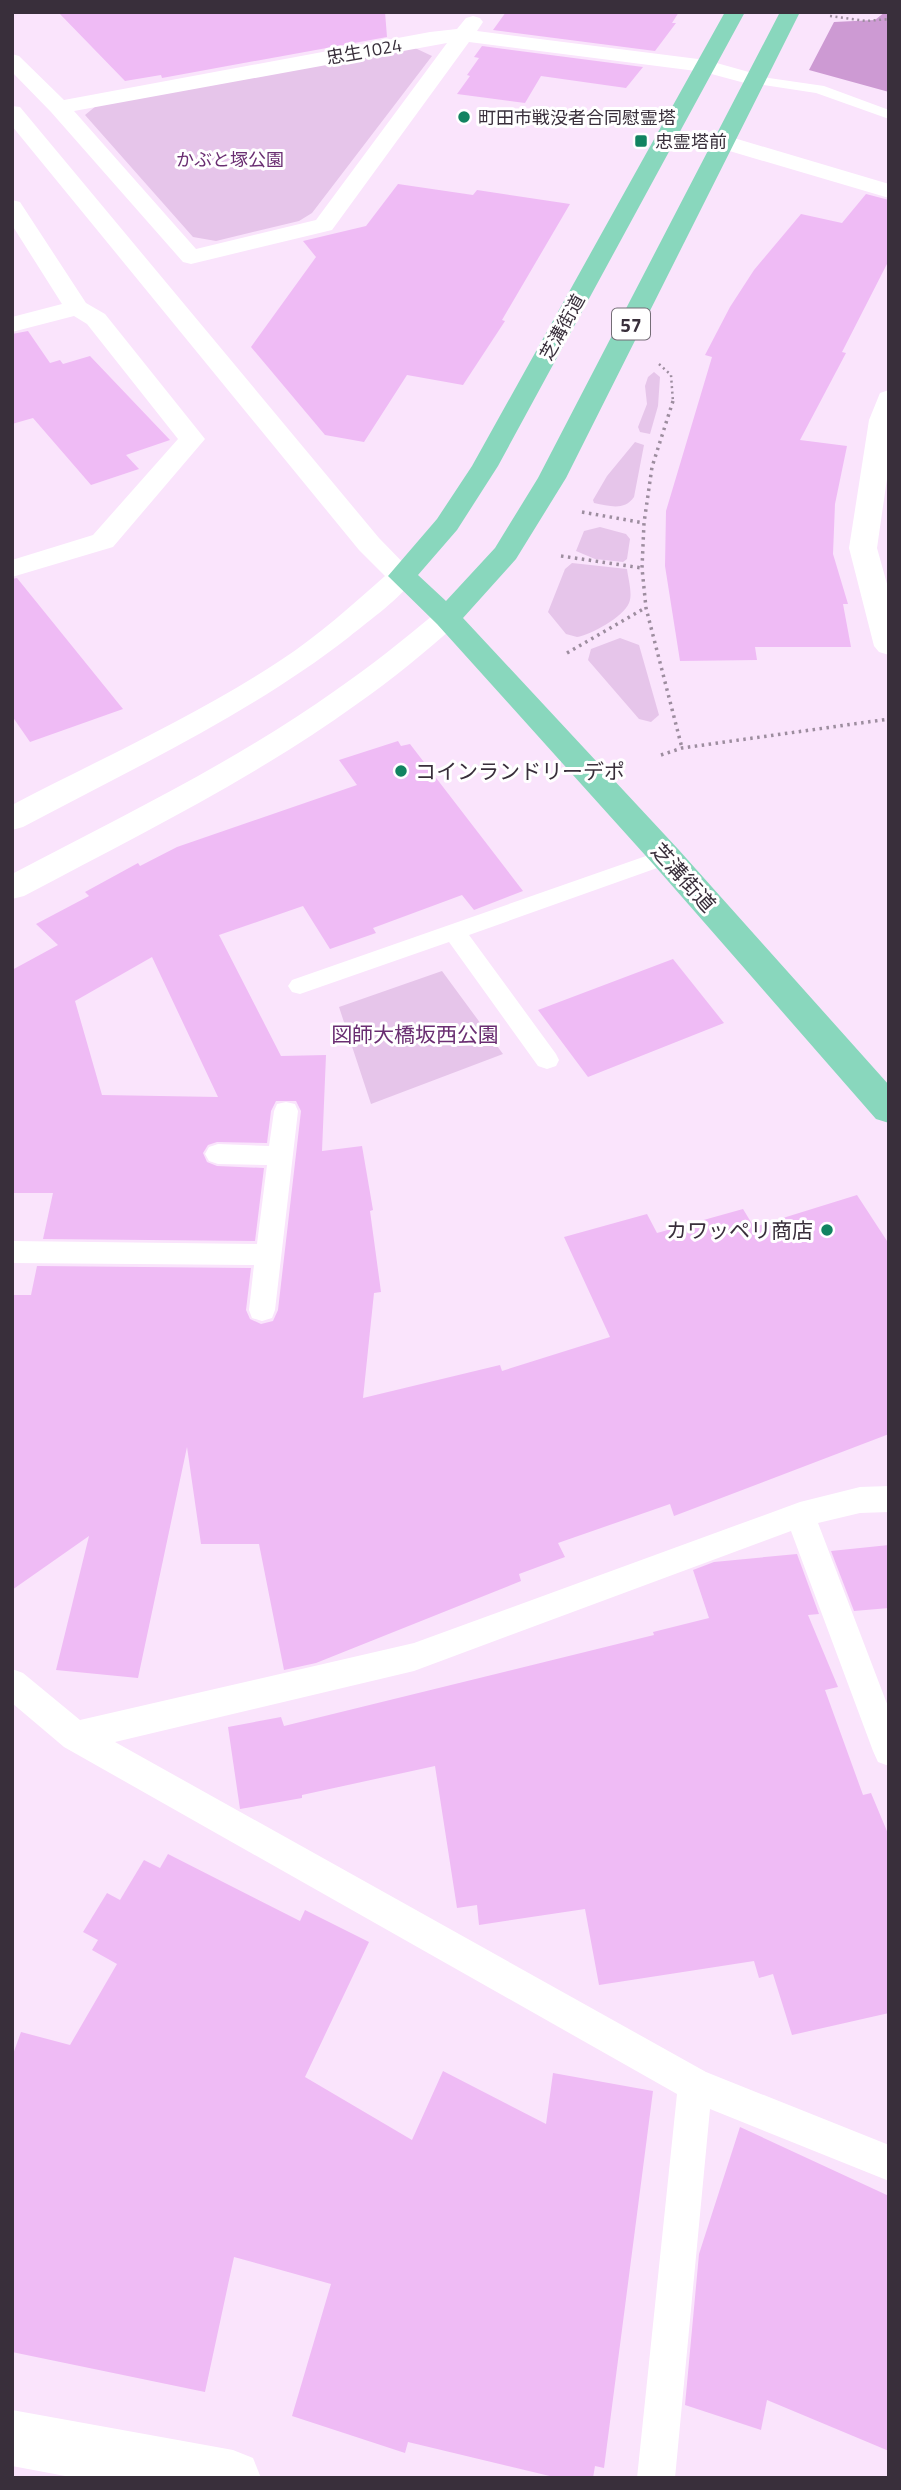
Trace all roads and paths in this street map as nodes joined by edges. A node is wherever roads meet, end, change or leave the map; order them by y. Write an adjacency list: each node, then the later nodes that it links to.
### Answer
1 (481, 12): 6 (street)
2 (735, 12): 8 (main road, 芝溝街道)
3 (790, 12): 9 (main road, 57)
4 (822, 15): 5 (path)
5 (889, 19)
6 (464, 35): 8 (street, 忠生1024); 11 (street, 忠生1024); 11 (street)
7 (12, 60): 11 (street)
8 (706, 66): 9 (street, 忠生1024); 26 (main road, 芝溝街道)
9 (756, 80): 10 (lane); 14 (main road, 57)
10 (819, 89): 13 (lane)
11 (59, 107)
12 (12, 112): 26 (street)
13 (889, 115)
14 (724, 142): 15 (street); 28 (main road, 57)
15 (889, 191)
16 (12, 207): 17 (street)
17 (77, 308): 18 (street); 25 (street)
18 (12, 325)
19 (654, 359): 22 (path)
20 (889, 398): 29 (street)
21 (576, 511): 22 (path)
22 (644, 523): 24 (path)
23 (561, 555): 24 (path)
24 (642, 568): 27 (path)
25 (12, 569)
26 (401, 576): 28 (main road, 芝溝街道); 34 (street)
27 (646, 608): 30 (path); 32 (path)
28 (447, 618): 35 (main road, 芝溝街道); 36 (street)
29 (889, 646)
30 (567, 653)
31 (889, 719): 32 (path)
32 (682, 748): 33 (path)
33 (661, 755)
34 (12, 819)
35 (666, 857): 37 (lane); 40 (main road, 芝溝街道)
36 (12, 888)
37 (454, 932): 38 (lane); 39 (lane)
38 (300, 986)
39 (547, 1060)
40 (889, 1109)
41 (286, 1111): 43 (lane)
42 (218, 1154): 43 (lane)
43 (281, 1156): 45 (lane)
44 (12, 1252): 45 (lane)
45 (269, 1255): 46 (lane)
46 (262, 1310)
47 (889, 1499): 48 (lane)
48 (800, 1515): 50 (lane); 51 (lane)
49 (12, 1683): 50 (lane)
50 (75, 1736): 52 (lane)
51 (889, 1751)
52 (695, 2085): 53 (lane); 56 (lane)
53 (889, 2162)
54 (12, 2438): 55 (street)
55 (233, 2478)
56 (656, 2478)

